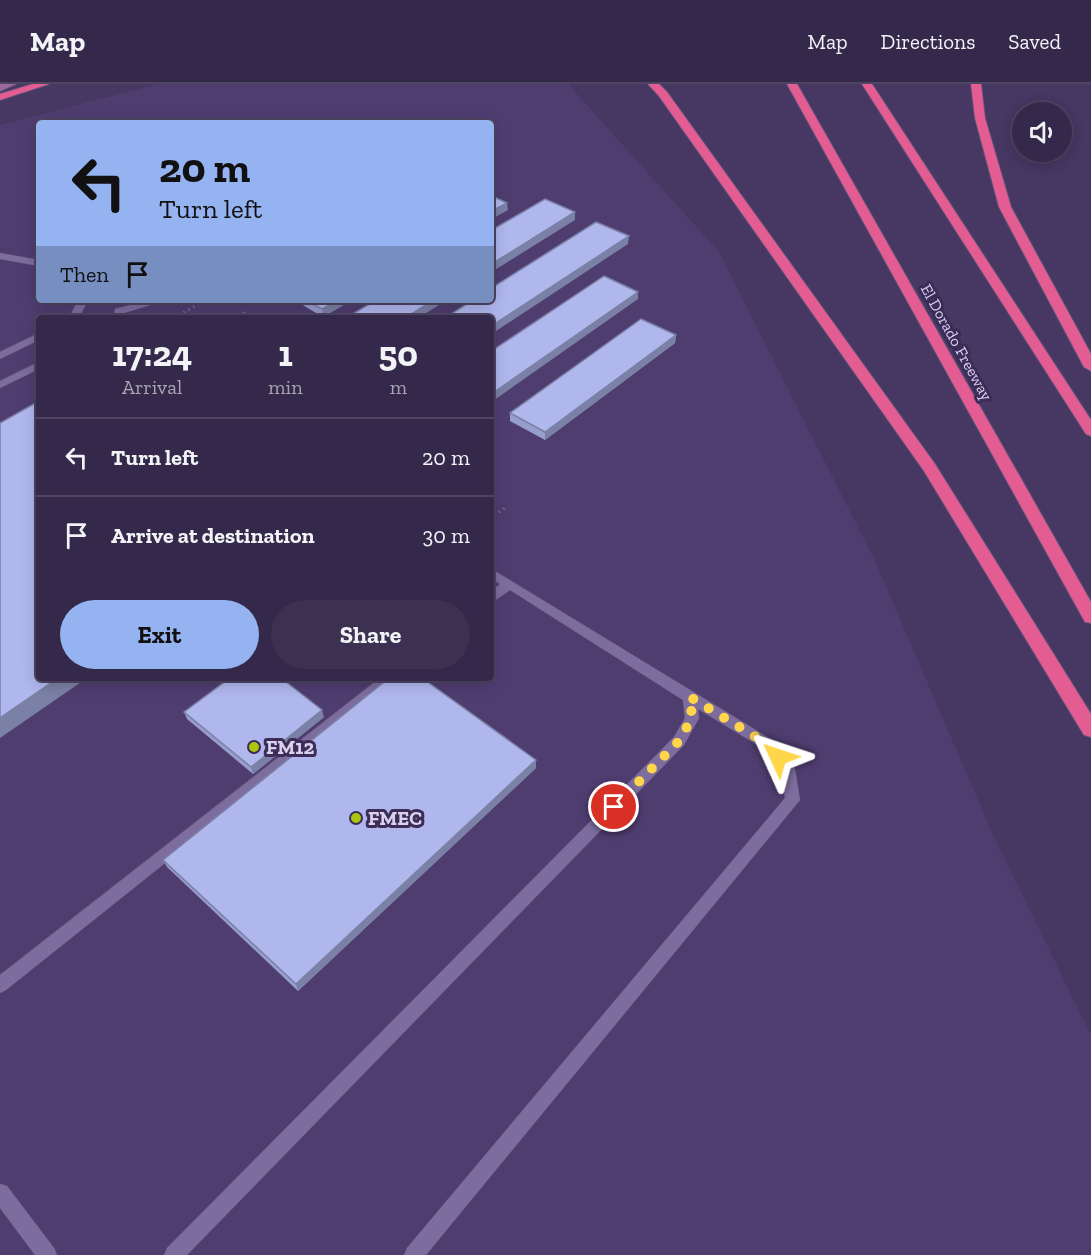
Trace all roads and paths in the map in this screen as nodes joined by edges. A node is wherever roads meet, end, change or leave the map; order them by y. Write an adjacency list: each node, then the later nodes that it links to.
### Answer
1 (11, 84): 7 (main road)
2 (44, 84): 8 (highway)
3 (653, 84): 29 (highway)
4 (792, 84): 26 (highway, El Dorado Freeway)
5 (867, 84): 20 (highway)
6 (976, 84): 18 (highway)
7 (0, 88)
8 (0, 97)
9 (0, 256): 10 (lane)
10 (36, 262)
11 (153, 303): 13 (lane)
12 (201, 303): 14 (path)
13 (119, 315)
14 (179, 315)
15 (36, 338): 16 (lane)
16 (0, 356)
17 (36, 367): 19 (lane)
18 (1091, 367)
19 (0, 385)
20 (1091, 431)
21 (506, 507): 22 (path)
22 (494, 516)
23 (494, 575): 24 (lane)
24 (508, 585): 25 (lane); 28 (lane)
25 (494, 595)
26 (1091, 617)
27 (386, 681): 30 (lane)
28 (690, 697): 33 (lane); 34 (lane)
29 (1091, 730)
30 (0, 985)
31 (0, 1193): 32 (lane)
32 (47, 1255)
33 (174, 1255)
34 (414, 1255)

